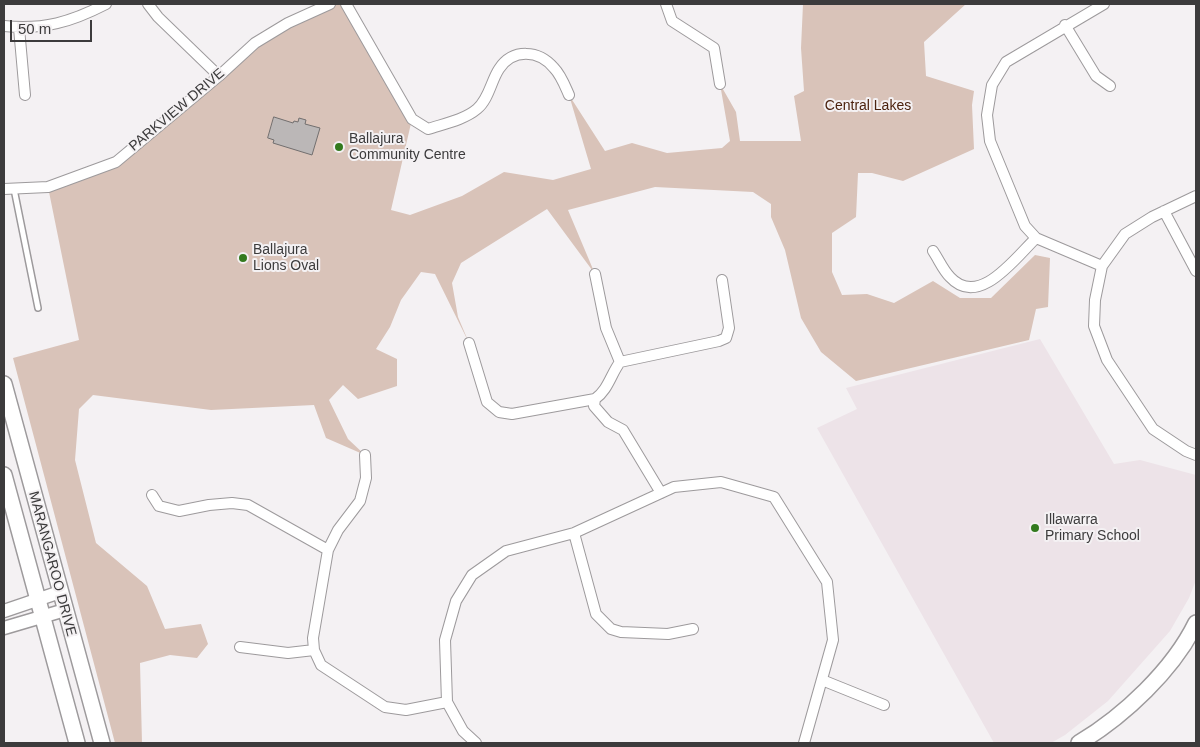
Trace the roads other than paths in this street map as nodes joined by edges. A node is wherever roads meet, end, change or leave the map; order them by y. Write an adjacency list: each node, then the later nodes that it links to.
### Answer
1 (106, 4): 9 (street)
2 (148, 4): 10 (street)
3 (330, 4): 10 (street, PARKVIEW DRIVE)
4 (346, 4): 14 (street)
5 (666, 4): 11 (street)
6 (1104, 4): 7 (street)
7 (1065, 25): 12 (street); 18 (street)
8 (4, 26): 9 (street)
9 (19, 28): 13 (street)
10 (220, 76): 15 (street, PARKVIEW DRIVE)
11 (720, 84)
12 (1110, 86)
13 (25, 95)
14 (569, 95)
15 (7, 190): 24 (lane)
16 (1196, 196): 17 (street)
17 (1164, 211): 20 (street); 21 (street)
18 (1036, 238): 19 (street); 20 (street)
19 (933, 251)
20 (1102, 266): 30 (street)
21 (1196, 271)
22 (595, 274): 26 (street)
23 (722, 280): 26 (street)
24 (38, 308)
25 (469, 344): 28 (street)
26 (620, 362): 28 (street)
27 (4, 384): 36 (main road, MARANGAROO DRIVE)
28 (596, 399): 32 (street)
29 (365, 455): 35 (street)
30 (1196, 455)
31 (4, 475): 37 (main road, MARANGAROO DRIVE)
32 (661, 493): 34 (street); 47 (street)
33 (152, 495): 35 (street)
34 (574, 533): 43 (street); 48 (street)
35 (328, 550): 46 (street)
36 (60, 592): 37 (street); 38 (main road, MARANGAROO DRIVE)
37 (38, 601): 39 (street); 40 (main road, MARANGAROO DRIVE)
38 (65, 610): 40 (street); 51 (main road, MARANGAROO DRIVE)
39 (4, 611)
40 (42, 618): 42 (street); 50 (main road, MARANGAROO DRIVE)
41 (1196, 623): 54 (main road)
42 (4, 628)
43 (692, 629)
44 (1196, 636): 55 (main road)
45 (240, 647): 46 (street)
46 (314, 650): 48 (street)
47 (822, 680): 49 (street); 53 (street)
48 (447, 702): 52 (street)
49 (884, 705)
50 (77, 743)
51 (102, 743)
52 (476, 743)
53 (804, 743)
54 (1079, 743)
55 (1094, 743)

